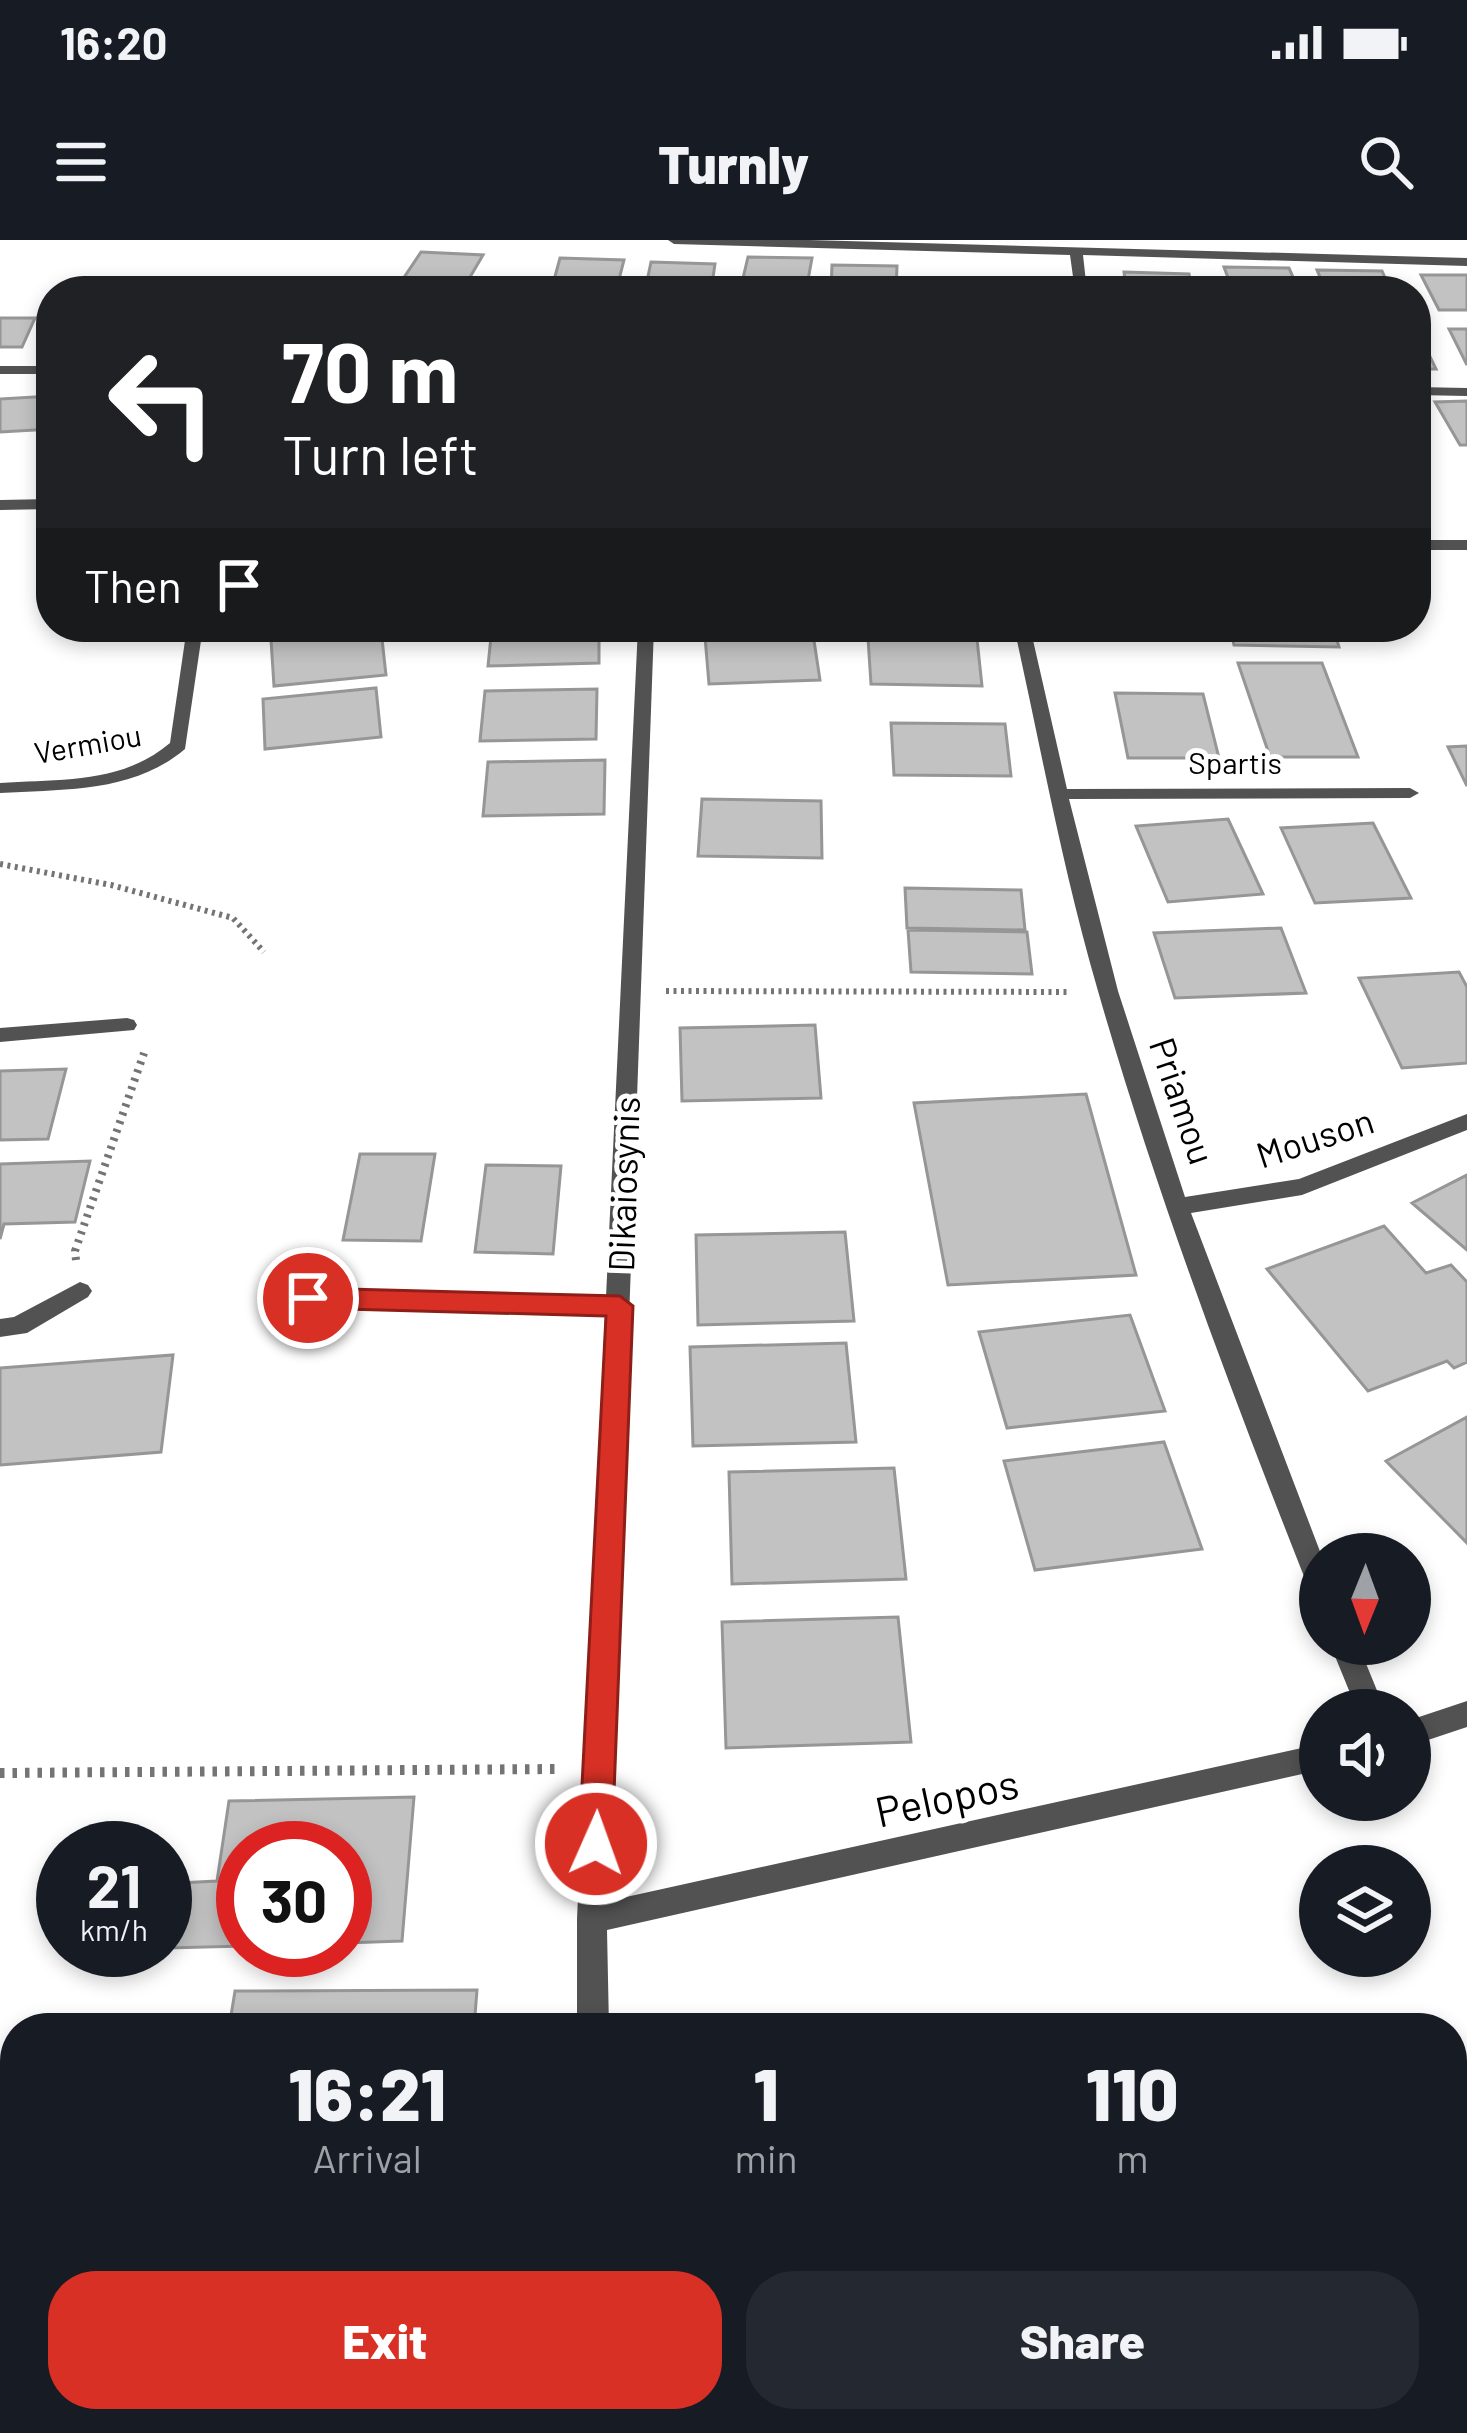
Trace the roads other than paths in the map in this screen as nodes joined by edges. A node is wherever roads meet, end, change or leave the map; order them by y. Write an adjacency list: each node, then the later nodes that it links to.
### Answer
1 (674, 240): 3 (street)
2 (1310, 240): 5 (street)
3 (791, 242): 4 (street)
4 (1076, 253): 5 (street); 7 (street)
5 (1316, 258): 6 (street)
6 (1467, 262)
7 (1079, 276)
8 (0, 370): 9 (street)
9 (36, 370)
10 (1431, 391): 11 (street)
11 (1467, 392)
12 (36, 504): 13 (street)
13 (0, 505)
14 (1431, 545): 15 (street)
15 (1467, 545)
16 (193, 642): 19 (street, Vermiou)
17 (645, 642): 28 (street, Dikaiosynis)
18 (1025, 642): 21 (street, Priamou)
19 (0, 788)
20 (1410, 793): 21 (street, Spartis)
21 (1060, 794): 25 (street, Priamou)
22 (128, 1025): 23 (street)
23 (0, 1035)
24 (1467, 1122): 25 (street, Mouson)
25 (1180, 1206): 30 (street, Priamou)
26 (80, 1292): 29 (street)
27 (308, 1298): 28 (street)
28 (620, 1306): 34 (street, Dikaiosynis)
29 (0, 1328)
30 (1299, 1533)
31 (1467, 1714): 32 (street)
32 (1431, 1726)
33 (1299, 1762): 34 (street, Pelopos)
34 (592, 1919): 35 (street, Dikaiosynis)
35 (593, 2013)

